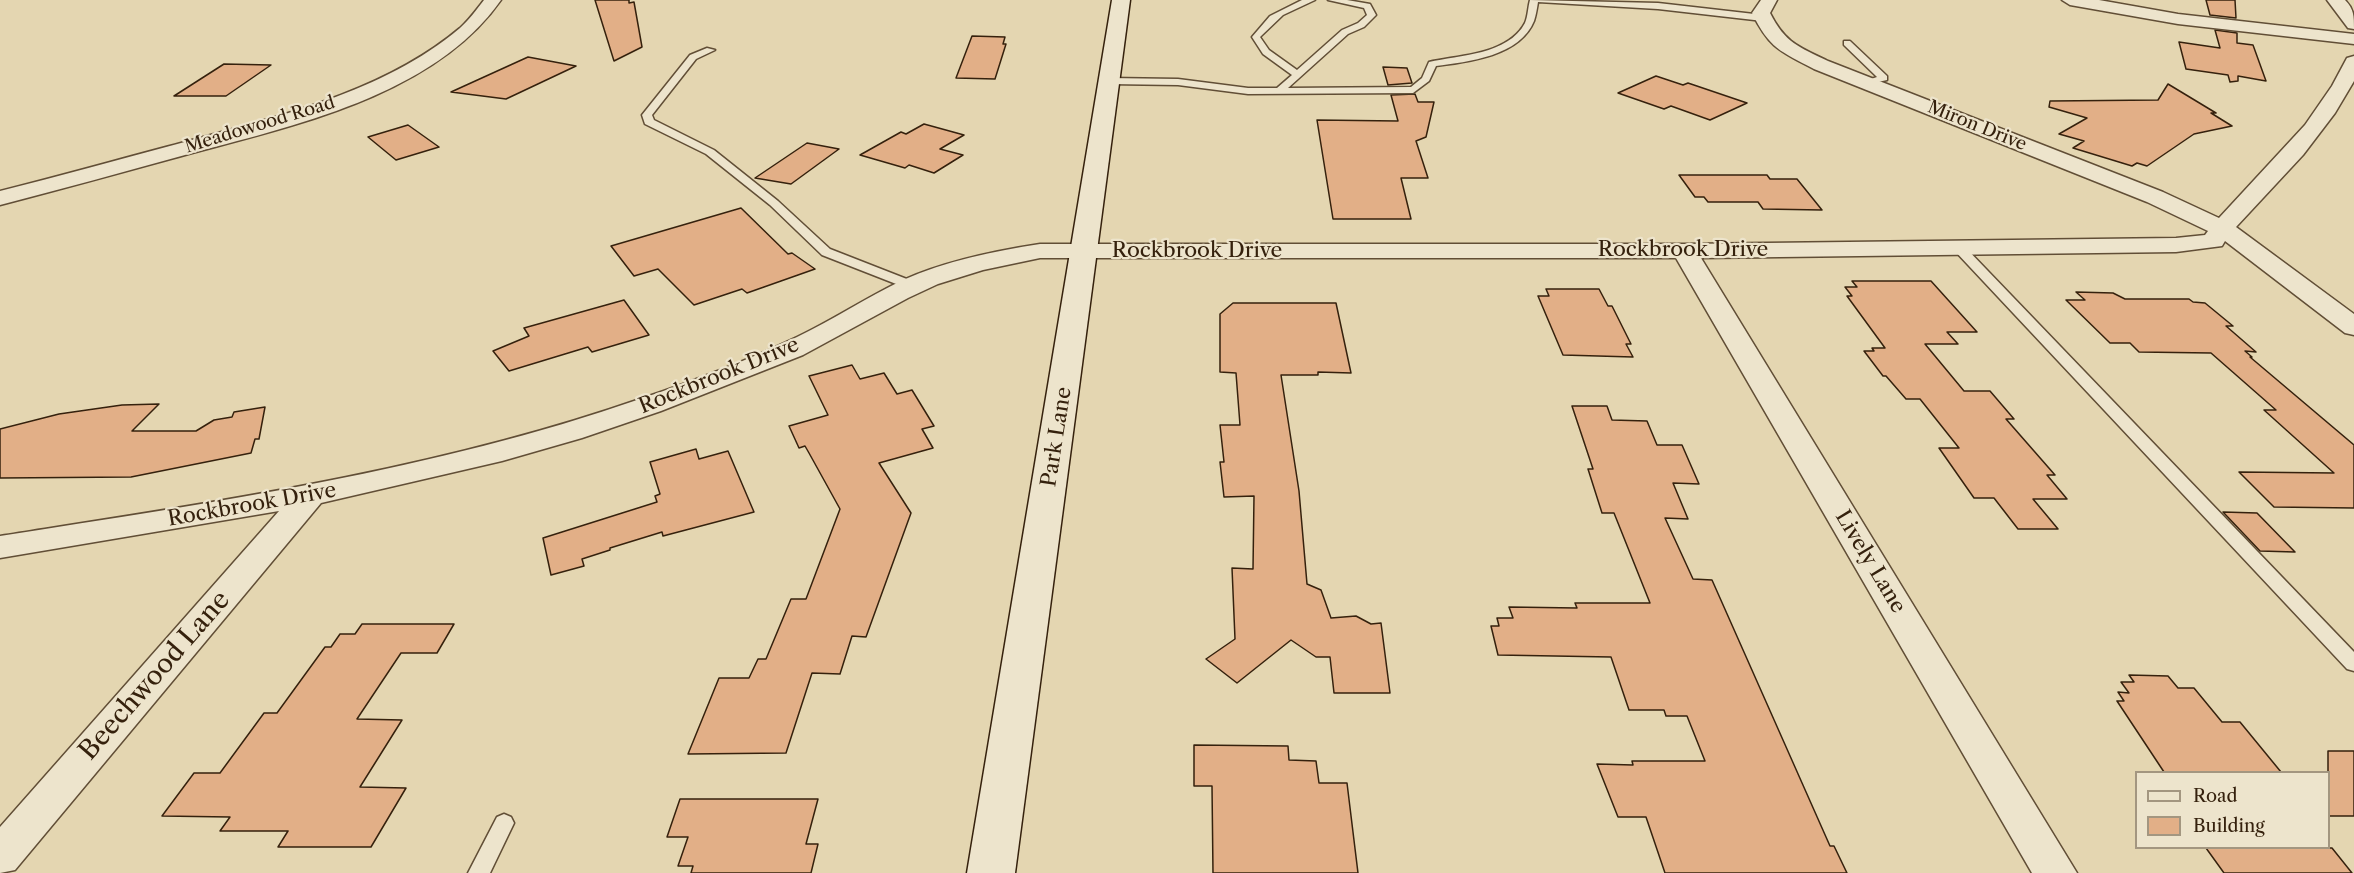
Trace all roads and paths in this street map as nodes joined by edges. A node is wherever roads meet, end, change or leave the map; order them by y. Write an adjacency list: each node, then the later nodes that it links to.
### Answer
1 (493, 0): 18 (street, Meadowood Road)
2 (1121, 0): 15 (street, Park Lane)
3 (1311, 0): 14 (lane)
4 (1332, 0): 14 (lane)
5 (1536, 0): 8 (lane); 17 (lane)
6 (2070, 0): 10 (street)
7 (2335, 0): 9 (street)
8 (1766, 9): 16 (street, Miron Drive)
9 (2354, 24)
10 (2354, 39)
11 (1847, 42): 16 (lane)
12 (710, 50): 23 (lane)
13 (2354, 62): 19 (street, Rockbrook Drive)
14 (1297, 74): 17 (lane)
15 (1109, 81): 17 (lane); 21 (street, Park Lane)
16 (1868, 83): 19 (street, Miron Drive)
17 (1279, 91)
18 (0, 198)
19 (2222, 228): 20 (street, Rockbrook Drive); 24 (street, Miron Drive)
20 (1958, 247): 22 (street, Rockbrook Drive); 27 (lane)
21 (1085, 250): 22 (street, Rockbrook Drive); 23 (street, Rockbrook Drive); 31 (street, Park Lane)
22 (1684, 251): 32 (street, Lively Lane)
23 (913, 286): 25 (street, Rockbrook Drive)
24 (2354, 327)
25 (310, 495): 26 (street, Rockbrook Drive); 29 (street, Beechwood Lane)
26 (0, 547)
27 (2354, 664)
28 (504, 824): 30 (lane)
29 (0, 857)
30 (479, 873)
31 (991, 873)
32 (2055, 873)

